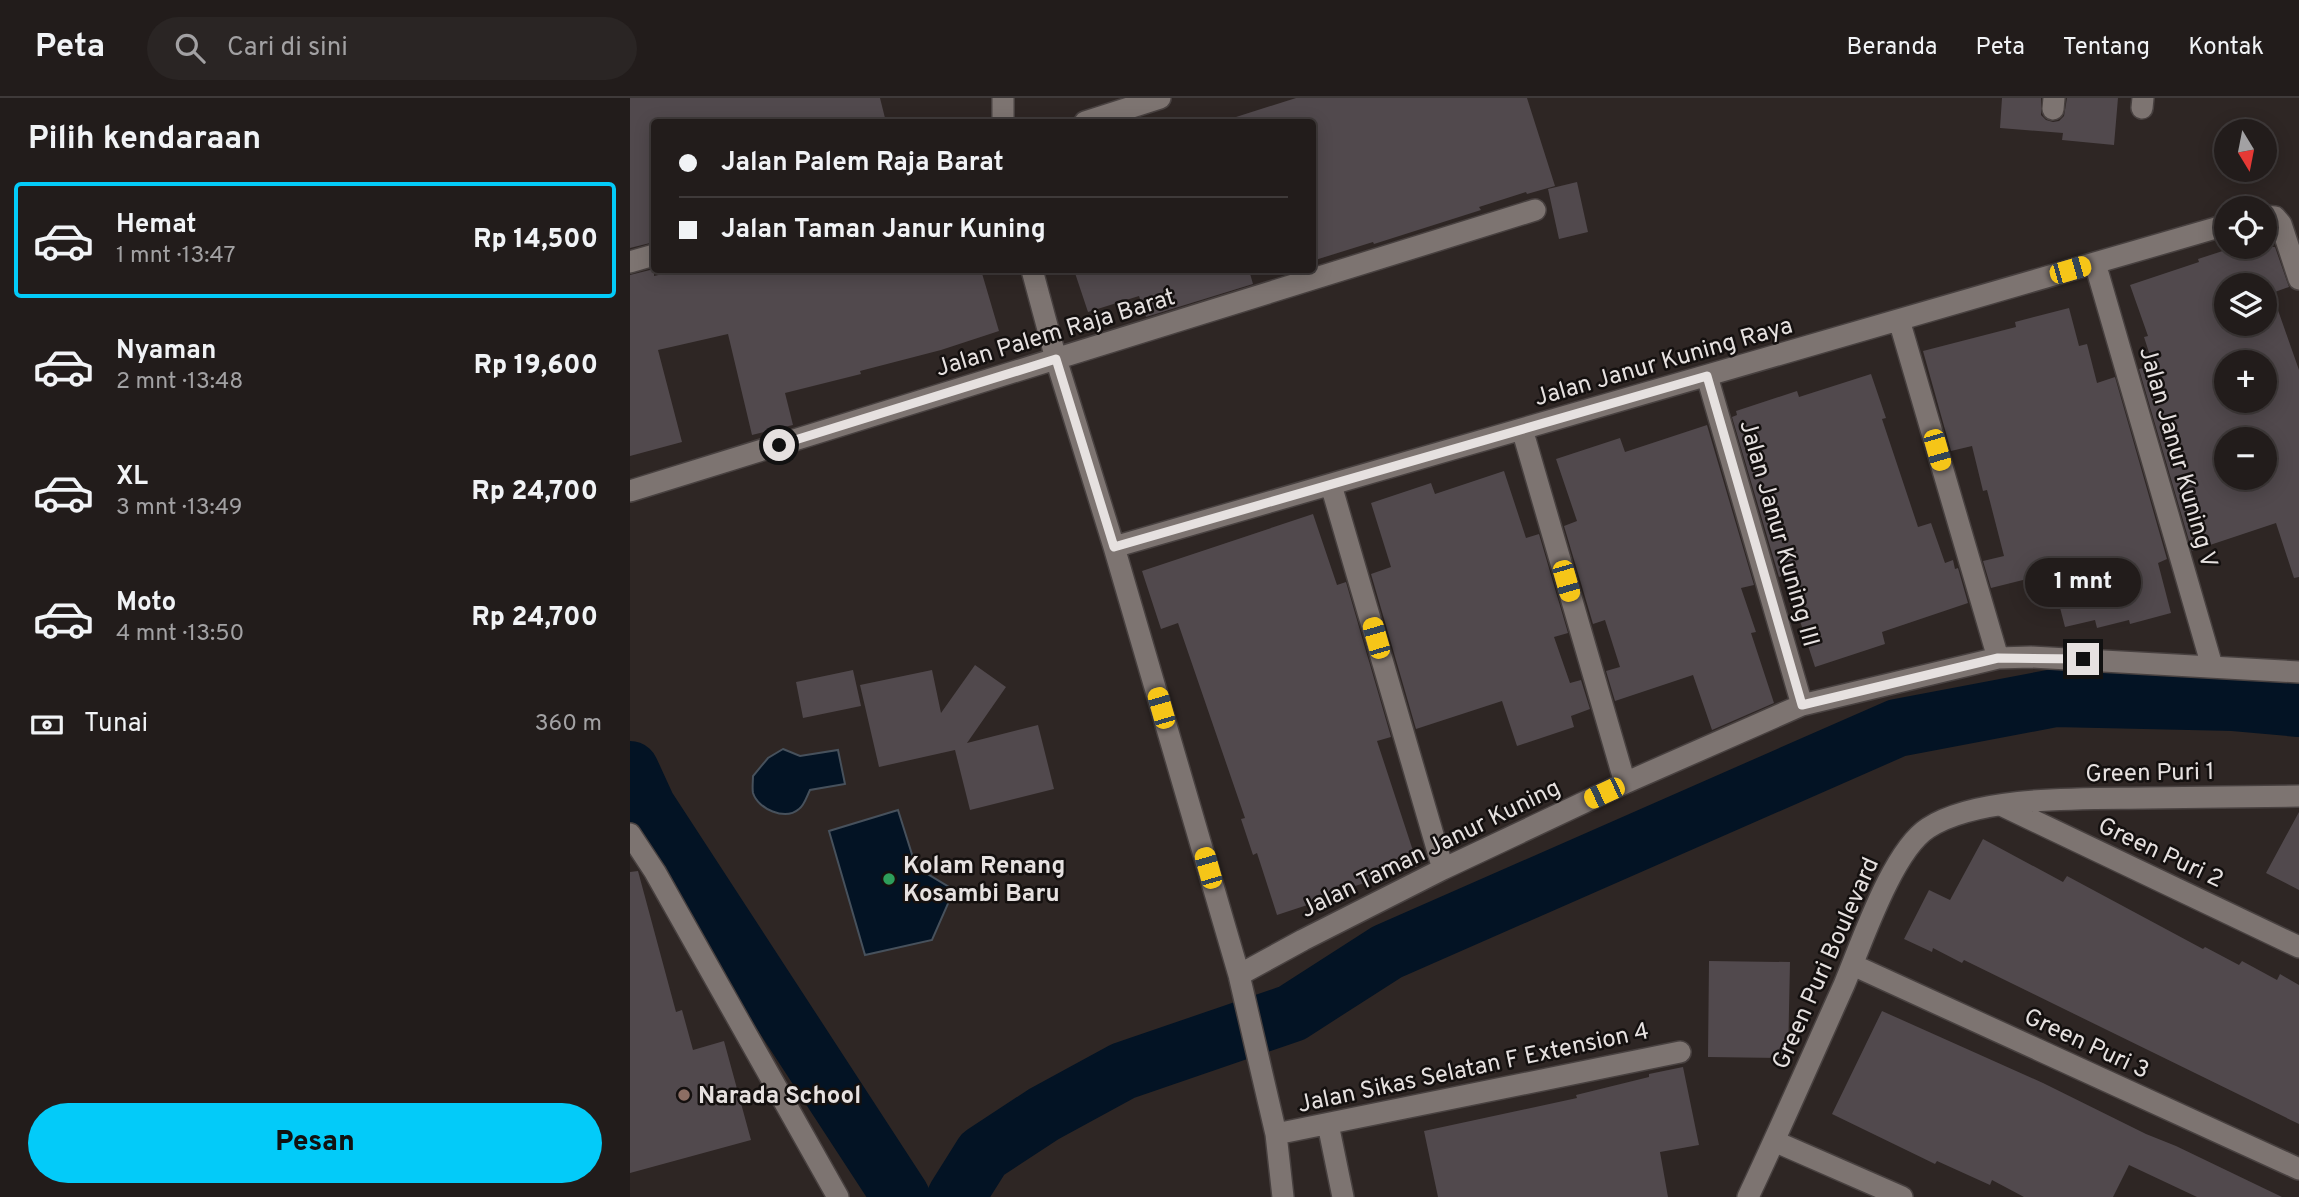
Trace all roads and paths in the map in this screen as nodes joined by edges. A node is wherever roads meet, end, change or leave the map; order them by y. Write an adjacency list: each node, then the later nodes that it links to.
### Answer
1 (1003, 98): 3 (street)
2 (1160, 98): 4 (street)
3 (1003, 119)
4 (1094, 119)
5 (1535, 211): 14 (street, Jalan Palem Raja Barat)
6 (2277, 224): 12 (street)
7 (2214, 228): 10 (street, Jalan Janur Kuning Raya)
8 (651, 256): 9 (street)
9 (630, 262)
10 (2095, 263): 13 (street, Jalan Janur Kuning Raya); 21 (street, Jalan Janur Kuning V)
11 (1033, 273): 14 (street)
12 (2299, 279)
13 (1899, 320): 15 (street, Jalan Janur Kuning Raya); 20 (street)
14 (1056, 359): 18 (street, Jalan Palem Raja Barat); 19 (street)
15 (1707, 376): 16 (street, Jalan Janur Kuning Raya); 23 (street, Jalan Janur Kuning III)
16 (1522, 429): 17 (street, Jalan Janur Kuning Raya); 24 (street)
17 (1331, 485): 19 (street, Jalan Janur Kuning Raya); 28 (street)
18 (630, 491)
19 (1114, 547): 31 (street)
20 (1998, 658): 21 (street, Jalan Taman Janur Kuning); 23 (street, Jalan Taman Janur Kuning)
21 (2212, 666): 22 (street, Jalan Taman Janur Kuning)
22 (2299, 672)
23 (1802, 705): 24 (street, Jalan Taman Janur Kuning)
24 (1625, 783): 28 (street, Jalan Taman Janur Kuning)
25 (2299, 796): 26 (street, Green Puri 1)
26 (2001, 805): 29 (street, Green Puri 2); 30 (street, Green Puri Boulevard)
27 (630, 834): 37 (street)
28 (1443, 869): 31 (street, Jalan Taman Janur Kuning)
29 (2299, 947)
30 (1853, 965): 35 (street, Green Puri Boulevard); 36 (street, Green Puri 3)
31 (1241, 985): 34 (street)
32 (1680, 1052): 33 (street, Jalan Sikas Selatan F Extension 4)
33 (1328, 1124): 34 (street, Jalan Sikas Selatan F Extension 4); 39 (street)
34 (1276, 1134): 38 (street)
35 (1774, 1141): 40 (street, Green Puri Boulevard); 41 (street)
36 (2299, 1168)
37 (838, 1197)
38 (1283, 1197)
39 (1343, 1197)
40 (1748, 1197)
41 (1902, 1197)

